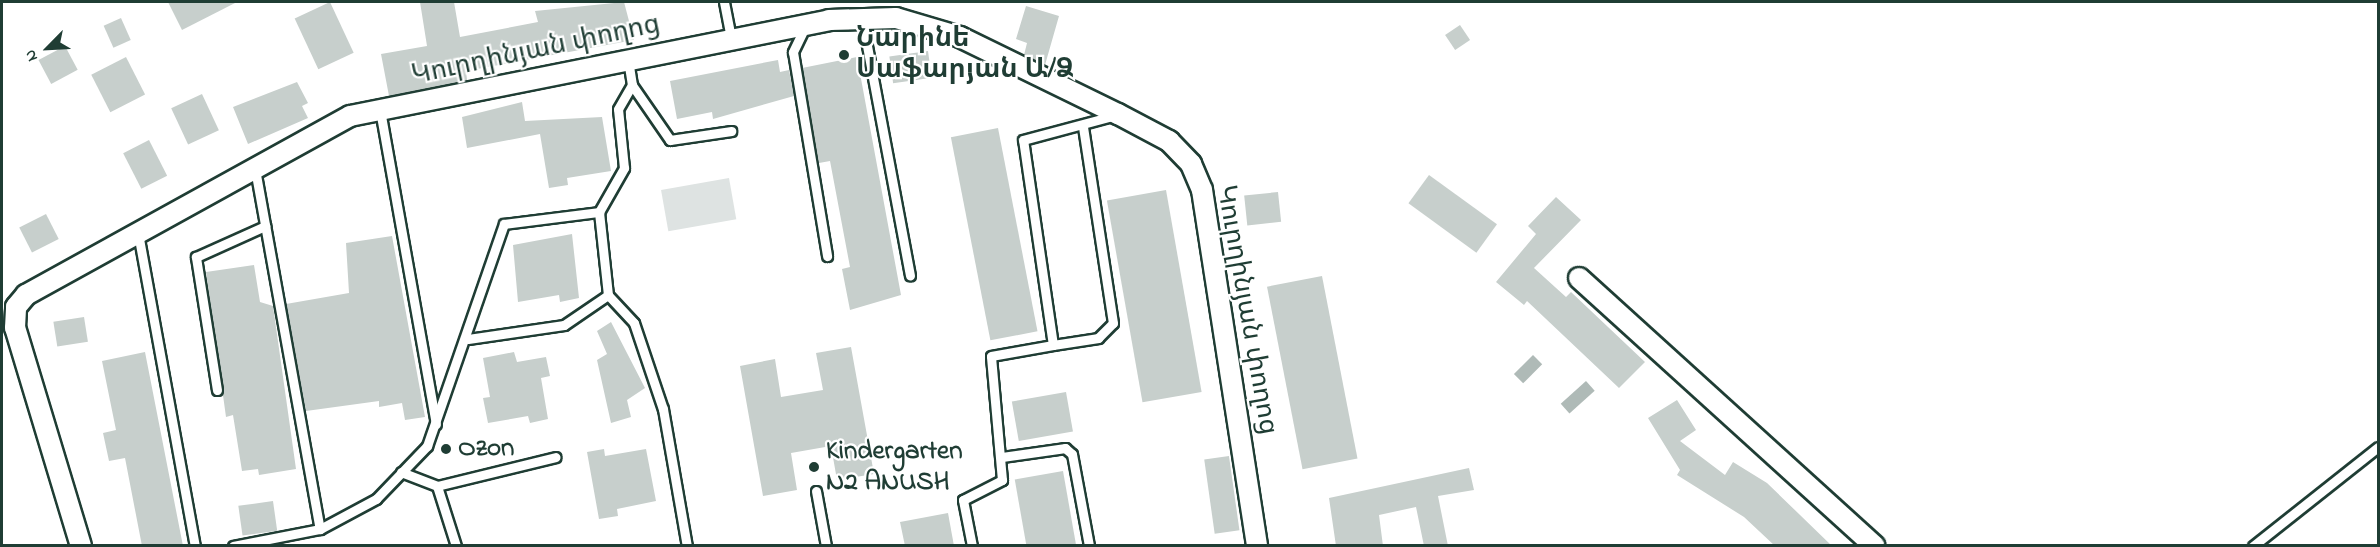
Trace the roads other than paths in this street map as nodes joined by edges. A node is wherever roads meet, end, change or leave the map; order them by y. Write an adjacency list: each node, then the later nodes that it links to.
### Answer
1 (724, 2): 4 (lane)
2 (862, 19): 3 (street, Կուրղինյան փողոց); 8 (street, Կուրղինյան փողոց); 16 (lane)
3 (806, 24): 4 (street, Կուրղինյան փողոց); 15 (lane)
4 (731, 39): 5 (street, Կուրղինյան փողոց)
5 (628, 60): 6 (lane); 7 (street, Կուրղինյան փողոց)
6 (632, 85): 10 (lane); 12 (lane)
7 (380, 111): 11 (street, Կուրղինյան փողոց); 22 (lane)
8 (1118, 114): 9 (lane); 39 (street, Կուրղինյան փողոց)
9 (1083, 126): 20 (lane); 20 (lane)
10 (731, 131)
11 (255, 169): 13 (lane); 14 (street, Կուրղինյան փողոց)
12 (599, 212): 18 (lane); 19 (lane)
13 (265, 226): 21 (lane); 29 (lane)
14 (138, 233): 31 (street, Կուրղինյան փողոց); 32 (lane)
15 (827, 256)
16 (910, 276)
17 (1579, 278): 40 (street)
18 (608, 295): 19 (lane); 35 (lane)
19 (468, 339): 22 (lane)
20 (1053, 345): 25 (lane)
21 (217, 390)
22 (436, 425): 26 (lane)
23 (2379, 447): 41 (lane)
24 (556, 457): 27 (lane)
25 (1002, 457): 37 (lane); 38 (lane)
26 (401, 472): 27 (lane); 29 (lane)
27 (437, 486): 34 (lane)
28 (816, 491): 36 (lane)
29 (320, 529): 30 (lane)
30 (292, 542): 33 (lane)
31 (81, 546)
32 (195, 546)
33 (233, 546)
34 (456, 546)
35 (687, 546)
36 (826, 546)
37 (972, 546)
38 (1089, 546)
39 (1257, 546)
40 (1875, 546)
41 (2253, 546)

